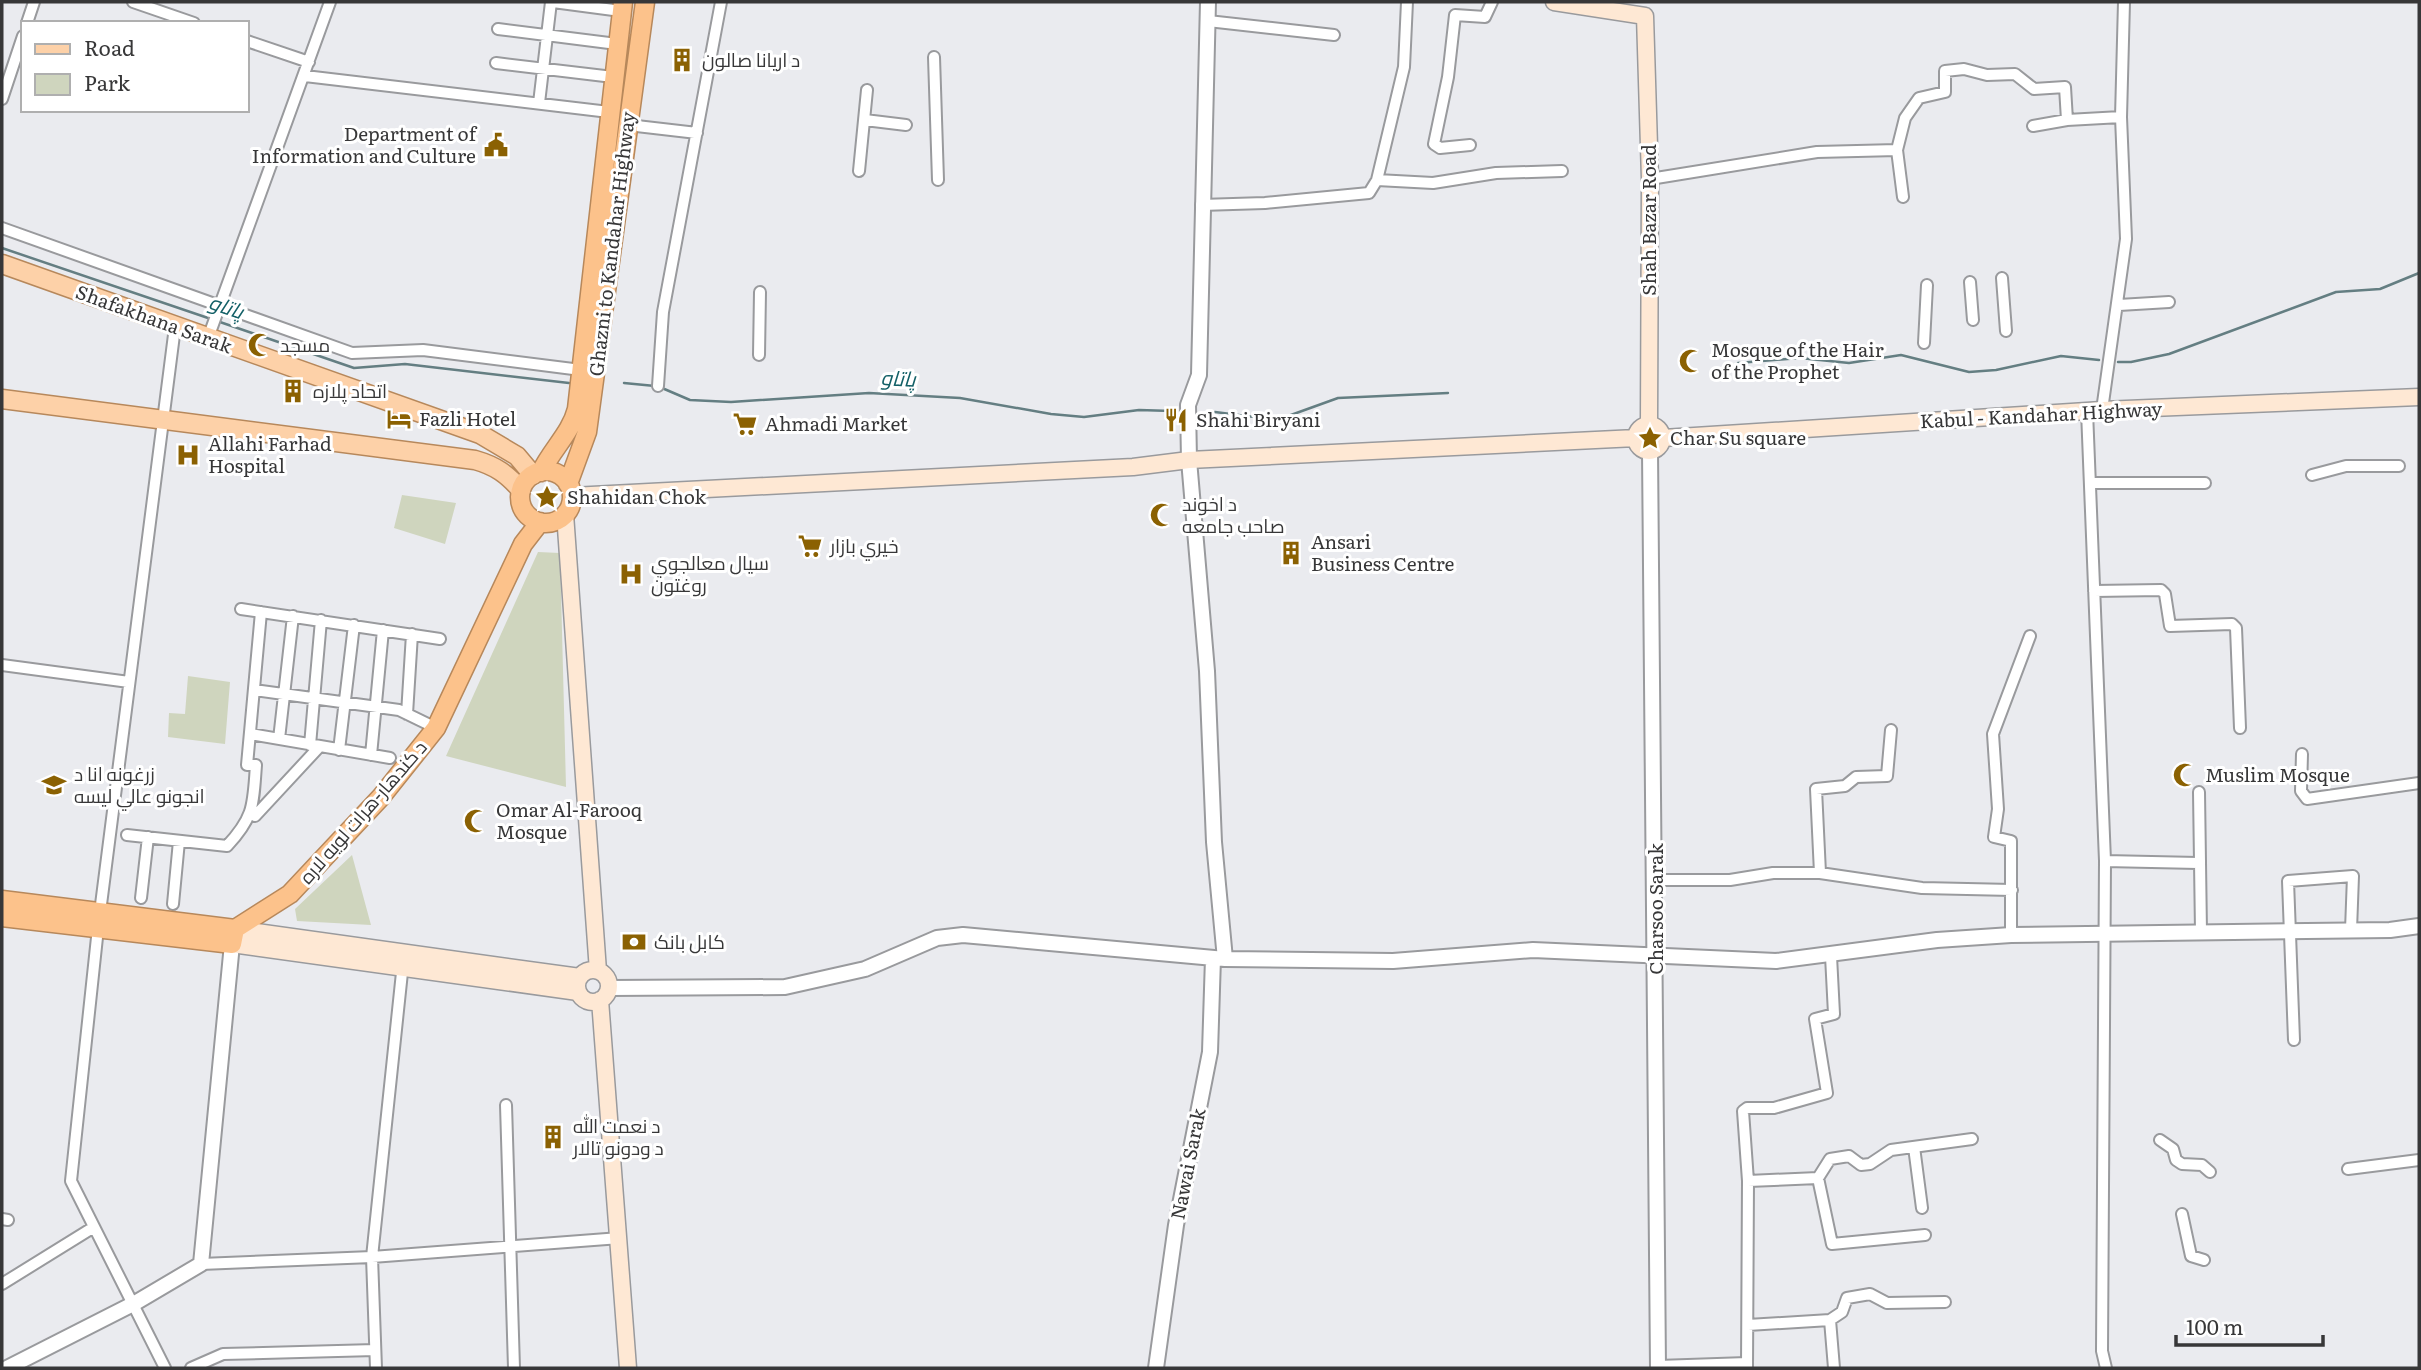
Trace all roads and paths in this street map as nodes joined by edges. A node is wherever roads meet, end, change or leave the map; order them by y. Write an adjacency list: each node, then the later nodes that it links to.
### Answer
1 (34, 2): 15 (street)
2 (133, 2): 16 (street)
3 (330, 2): 24 (street)
4 (552, 2): 12 (street); 18 (street)
5 (645, 2): 36 (highway, Ghazni to Kandahar Highway)
6 (721, 2): 39 (street)
7 (1209, 2): 14 (street, Nawai Sarak)
8 (1407, 2): 46 (street)
9 (1492, 2): 40 (street)
10 (1554, 2): 13 (main road)
11 (2124, 2): 33 (street)
12 (622, 6): 22 (highway, Ghazni to Kandahar Highway)
13 (1645, 9): 44 (main road, Shah Bazar Road)
14 (1208, 20): 19 (street); 48 (street, Nawai Sarak)
15 (28, 21)
16 (188, 21)
17 (498, 29): 18 (street)
18 (547, 35): 22 (street); 26 (street)
19 (1335, 35)
20 (248, 41): 24 (street)
21 (21, 42): 30 (street)
22 (618, 44): 28 (highway, Ghazni to Kandahar Highway)
23 (934, 57): 45 (street)
24 (309, 62): 27 (street)
25 (496, 63): 26 (street)
26 (543, 69): 28 (street); 31 (street)
27 (305, 76): 31 (street); 57 (street)
28 (613, 77): 32 (highway, Ghazni to Kandahar Highway)
29 (867, 90): 34 (street)
30 (2, 99)
31 (539, 103): 32 (street)
32 (610, 112): 64 (highway, Ghazni to Kandahar Highway)
33 (2121, 117): 35 (street); 56 (street)
34 (865, 120): 37 (street); 42 (street)
35 (2067, 120): 38 (street); 41 (street)
36 (628, 125): 39 (street); 81 (highway, Ghazni to Kandahar Highway)
37 (906, 125)
38 (2033, 126)
39 (697, 133): 65 (street)
40 (1470, 145)
41 (1897, 150): 44 (street); 47 (street)
42 (859, 171)
43 (1562, 171): 46 (street)
44 (1650, 179): 70 (main road, Shah Bazar Road)
45 (938, 180)
46 (1377, 180): 48 (street)
47 (1903, 197)
48 (1201, 205): 74 (street, Nawai Sarak)
49 (2, 228): 57 (street)
50 (2, 264): 59 (main road, Shafakhana Sarak)
51 (2002, 278): 60 (street)
52 (1970, 282): 58 (street)
53 (1927, 285): 62 (street)
54 (760, 292): 63 (street)
55 (2169, 302): 56 (street)
56 (2119, 305): 68 (street)
57 (219, 309): 61 (street); 64 (street)
58 (1973, 320)
59 (175, 327): 61 (main road, Shafakhana Sarak); 69 (street)
60 (2006, 331)
61 (210, 334): 76 (main road, Shafakhana Sarak)
62 (1924, 343)
63 (758, 355)
64 (581, 370): 76 (highway, Ghazni to Kandahar Highway)
65 (658, 386)
66 (2419, 397): 68 (main road, Kabul - Kandahar Highway)
67 (2, 399): 69 (main road)
68 (2094, 411): 72 (main road, Kabul - Kandahar Highway); 78 (street)
69 (163, 419): 80 (main road); 95 (street)
70 (1649, 425): 71 (main road); 72 (main road)
71 (1636, 438): 73 (main road); 74 (main road)
72 (1662, 438): 73 (main road)
73 (1650, 451): 121 (street, Charsoo Sarak)
74 (1189, 460): 81 (main road); 138 (street, Nawai Sarak)
75 (2399, 466): 77 (street)
76 (537, 473): 80 (highway); 81 (highway)
77 (2312, 475)
78 (2090, 483): 79 (street); 84 (street)
79 (2205, 483)
80 (521, 490): 83 (highway)
81 (570, 490): 82 (highway)
82 (565, 514): 83 (highway); 139 (main road)
83 (540, 522): 102 (highway, د کندهار-هرات لويه لاره)
84 (2094, 591): 103 (street); 118 (street)
85 (241, 608): 86 (street)
86 (261, 611): 87 (street); 96 (street)
87 (293, 616): 88 (street); 97 (street)
88 (321, 620): 89 (street); 98 (street)
89 (354, 625): 90 (street); 99 (street)
90 (383, 629): 91 (street); 100 (street)
91 (412, 634): 93 (street); 101 (street)
92 (2030, 636): 122 (street)
93 (440, 639)
94 (2, 665): 95 (street)
95 (129, 682): 127 (street)
96 (254, 690): 97 (street); 105 (street)
97 (284, 694): 98 (street); 106 (street)
98 (313, 698): 99 (street); 107 (street)
99 (344, 703): 100 (street); 108 (street)
100 (374, 707): 101 (street); 110 (street)
101 (407, 715): 102 (street)
102 (436, 728): 134 (highway, د کندهار-هرات لويه لاره)
103 (2240, 728)
104 (1891, 730): 120 (street)
105 (250, 734): 106 (street); 117 (street)
106 (279, 739): 107 (street)
107 (315, 746): 108 (street); 114 (street)
108 (339, 750): 110 (street)
109 (2302, 754): 112 (street)
110 (371, 755): 111 (street)
111 (390, 758)
112 (2419, 783)
113 (2199, 792): 119 (street)
114 (256, 816)
115 (127, 835): 116 (street)
116 (148, 837): 117 (street); 123 (street)
117 (179, 841): 125 (street)
118 (2105, 861): 119 (street); 130 (street)
119 (2198, 863): 132 (street)
120 (1821, 873): 121 (street); 122 (street)
121 (1655, 880): 136 (street, Charsoo Sarak)
122 (2012, 890): 133 (street)
123 (141, 898)
124 (2, 900): 127 (highway)
125 (173, 904)
126 (2, 917): 127 (highway)
127 (99, 920): 134 (highway); 154 (street)
128 (2419, 926): 129 (street)
129 (2351, 930): 131 (street); 131 (street)
130 (2103, 931): 132 (street); 133 (street); 177 (street)
131 (2290, 931): 132 (street); 142 (street)
132 (2201, 932)
133 (2011, 934): 135 (street)
134 (233, 936): 137 (main road); 160 (street)
135 (1831, 956): 136 (street); 151 (street)
136 (1656, 957): 138 (street); 168 (street, Charsoo Sarak)
137 (404, 959): 140 (main road); 158 (street)
138 (1219, 959): 141 (street); 175 (street, Nawai Sarak)
139 (598, 971): 140 (main road); 141 (main road)
140 (579, 985): 141 (main road)
141 (604, 994): 156 (main road)
142 (2294, 1040)
143 (506, 1105): 157 (street)
144 (1972, 1139): 146 (street)
145 (2160, 1140): 149 (street)
146 (1914, 1147): 150 (street); 152 (street)
147 (2419, 1160): 148 (street)
148 (2348, 1169)
149 (2210, 1172)
150 (1818, 1178): 151 (street); 155 (street)
151 (1748, 1181): 165 (street)
152 (1922, 1208)
153 (2182, 1214): 159 (street)
154 (94, 1227): 161 (street); 163 (street)
155 (1925, 1235)
156 (620, 1238): 157 (street); 174 (main road)
157 (509, 1247): 158 (street); 173 (street)
158 (372, 1257): 160 (street); 166 (street)
159 (2204, 1260)
160 (201, 1264): 163 (street)
161 (2, 1284)
162 (1945, 1302): 164 (street)
163 (135, 1303): 169 (street); 170 (street)
164 (1830, 1320): 165 (street); 176 (street)
165 (1748, 1325): 167 (street)
166 (375, 1350): 171 (street); 172 (street)
167 (1747, 1366): 168 (street)
168 (1658, 1367)
169 (7, 1368)
170 (165, 1368)
171 (191, 1368)
172 (376, 1368)
173 (514, 1368)
174 (628, 1368)
175 (1156, 1368)
176 (1834, 1368)
177 (2106, 1368)

